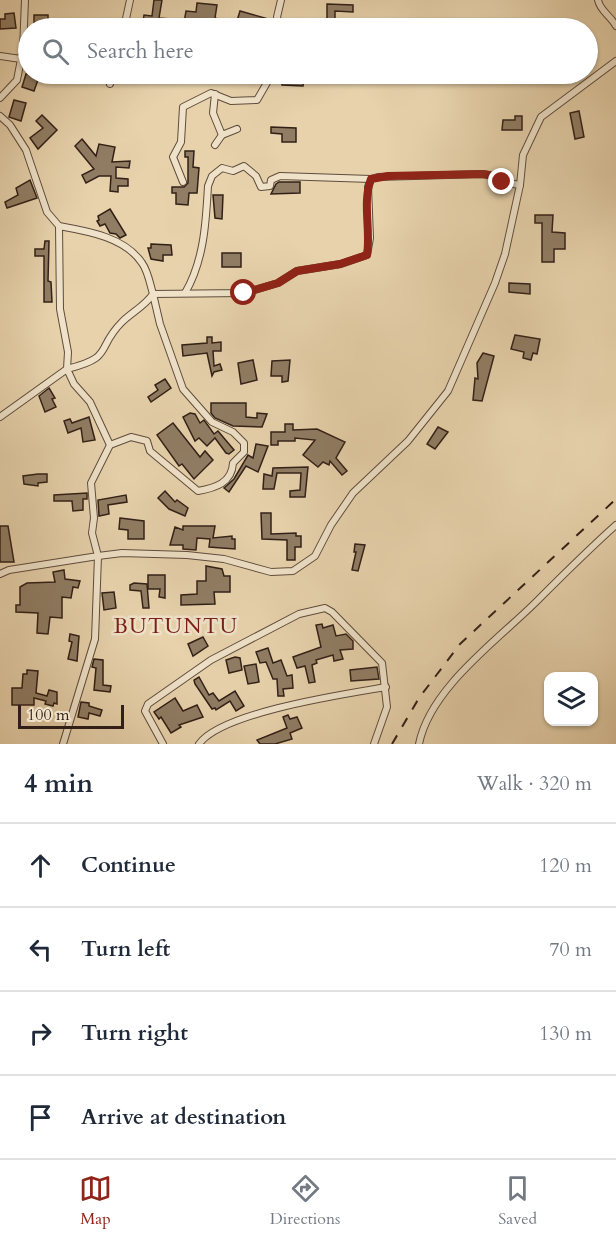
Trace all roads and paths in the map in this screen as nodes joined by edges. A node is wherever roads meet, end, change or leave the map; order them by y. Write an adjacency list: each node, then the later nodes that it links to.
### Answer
1 (25, 0): 5 (street)
2 (130, 0): 6 (street)
3 (281, 0): 7 (street)
4 (598, 0): 8 (street)
5 (24, 18)
6 (126, 18)
7 (277, 18)
8 (616, 26)
9 (0, 56): 10 (street)
10 (18, 59)
11 (616, 61): 12 (street)
12 (598, 74)
13 (18, 75): 17 (street)
14 (266, 84): 16 (street)
15 (585, 84): 24 (street)
16 (215, 94): 20 (street); 23 (street)
17 (0, 98)
18 (0, 116): 25 (street)
19 (237, 129): 20 (street)
20 (222, 135): 21 (street)
21 (215, 145)
22 (371, 179): 24 (street); 26 (street); 26 (street)
23 (183, 182)
24 (520, 185): 32 (street)
25 (59, 226): 27 (street); 28 (street)
26 (186, 293): 27 (street)
27 (153, 294): 28 (street); 30 (street)
28 (67, 369): 29 (street); 30 (street)
29 (0, 417)
30 (110, 445): 32 (street)
31 (616, 525): 39 (street)
32 (98, 556): 33 (street); 35 (street)
33 (0, 574)
34 (386, 687): 36 (street); 37 (street); 38 (street)
35 (63, 744)
36 (163, 744)
37 (199, 744)
38 (374, 744)
39 (419, 744)

